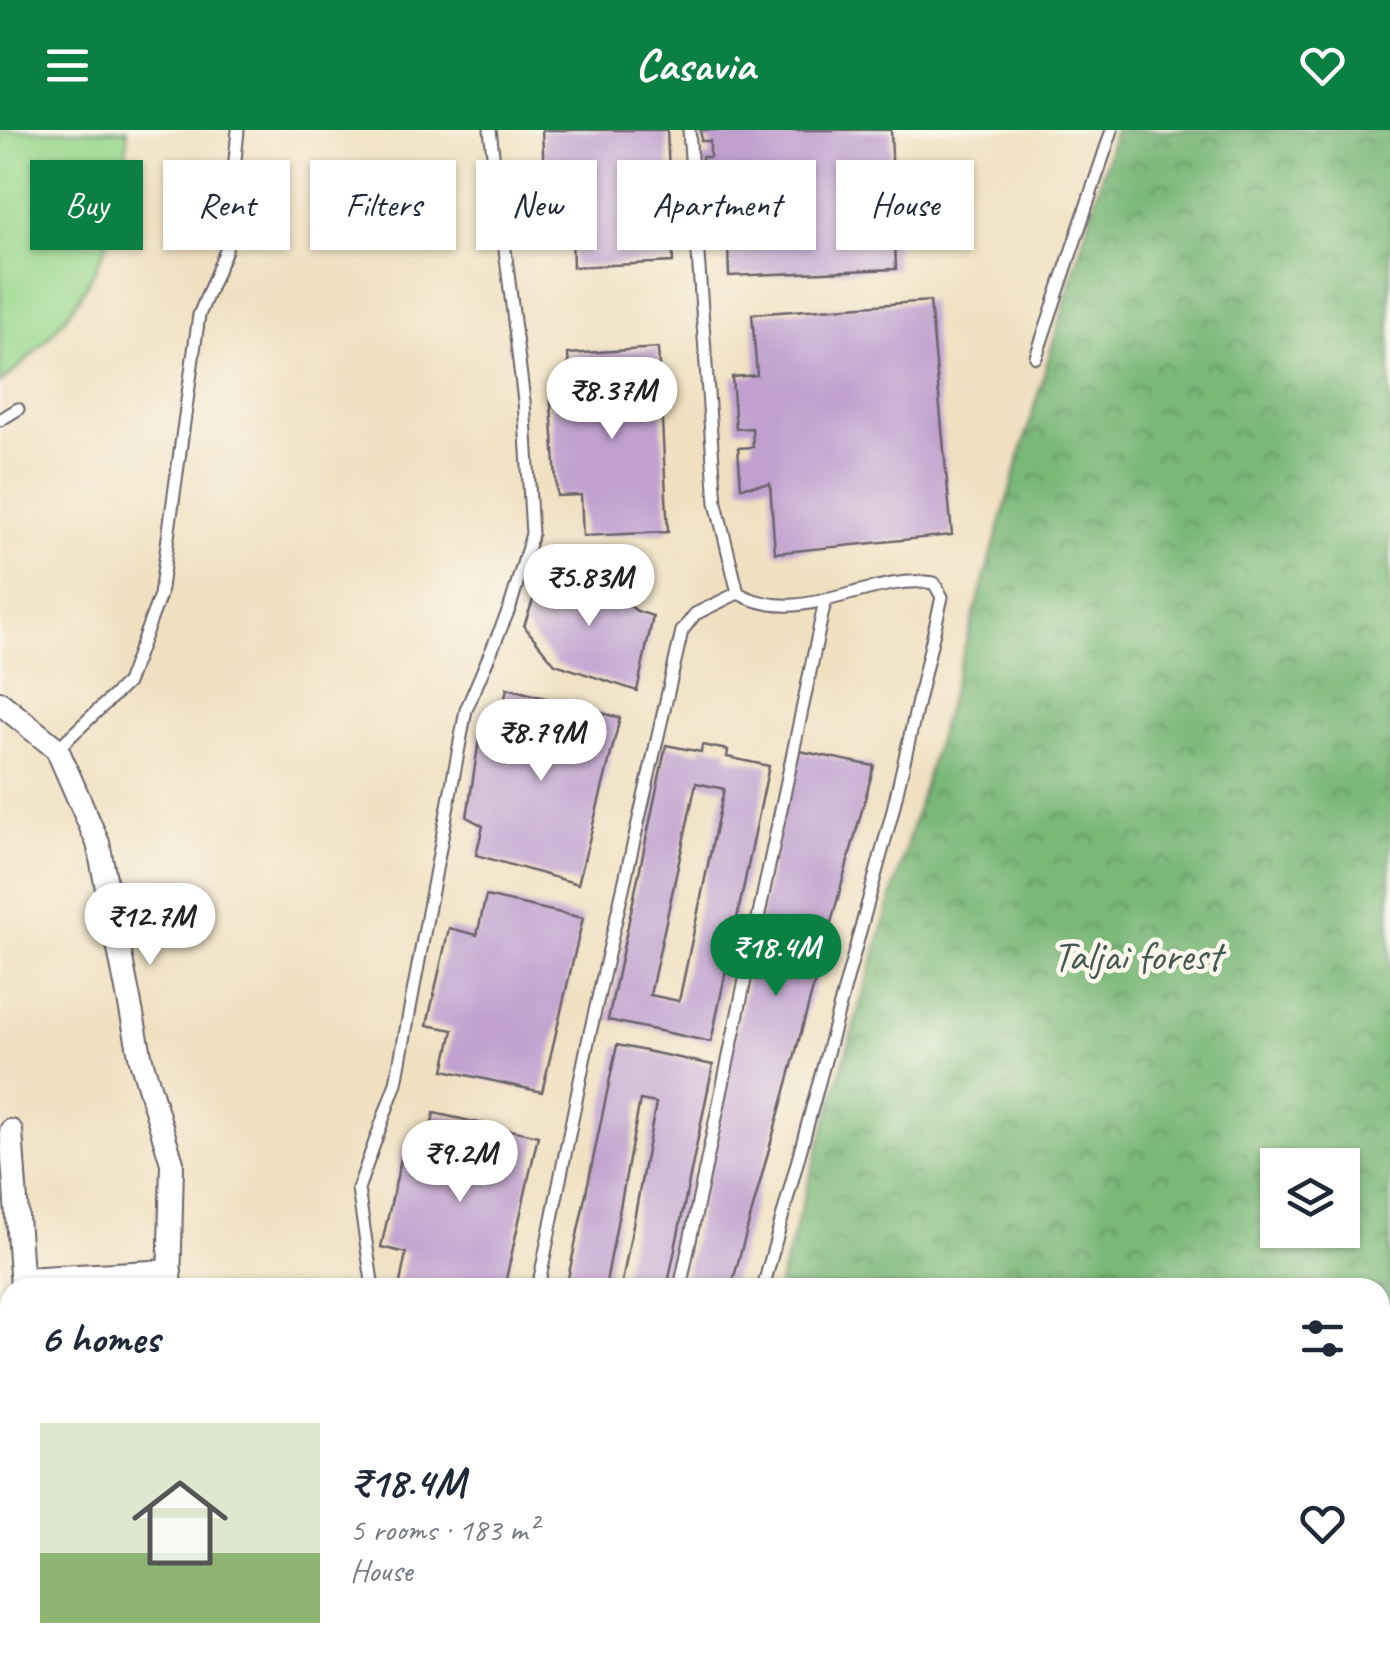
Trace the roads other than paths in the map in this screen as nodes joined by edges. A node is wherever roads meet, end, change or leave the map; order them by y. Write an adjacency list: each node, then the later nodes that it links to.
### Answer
1 (238, 130): 11 (lane)
2 (490, 130): 16 (lane)
3 (689, 130): 8 (lane)
4 (1112, 130): 5 (lane)
5 (1036, 357)
6 (18, 409): 7 (lane)
7 (0, 420)
8 (738, 593): 9 (lane); 17 (lane)
9 (825, 601): 18 (lane); 19 (lane)
10 (0, 703): 11 (street)
11 (57, 750): 15 (street)
12 (12, 1131): 13 (street)
13 (16, 1275): 14 (street)
14 (131, 1278)
15 (169, 1278)
16 (372, 1278)
17 (540, 1278)
18 (682, 1278)
19 (766, 1278)

